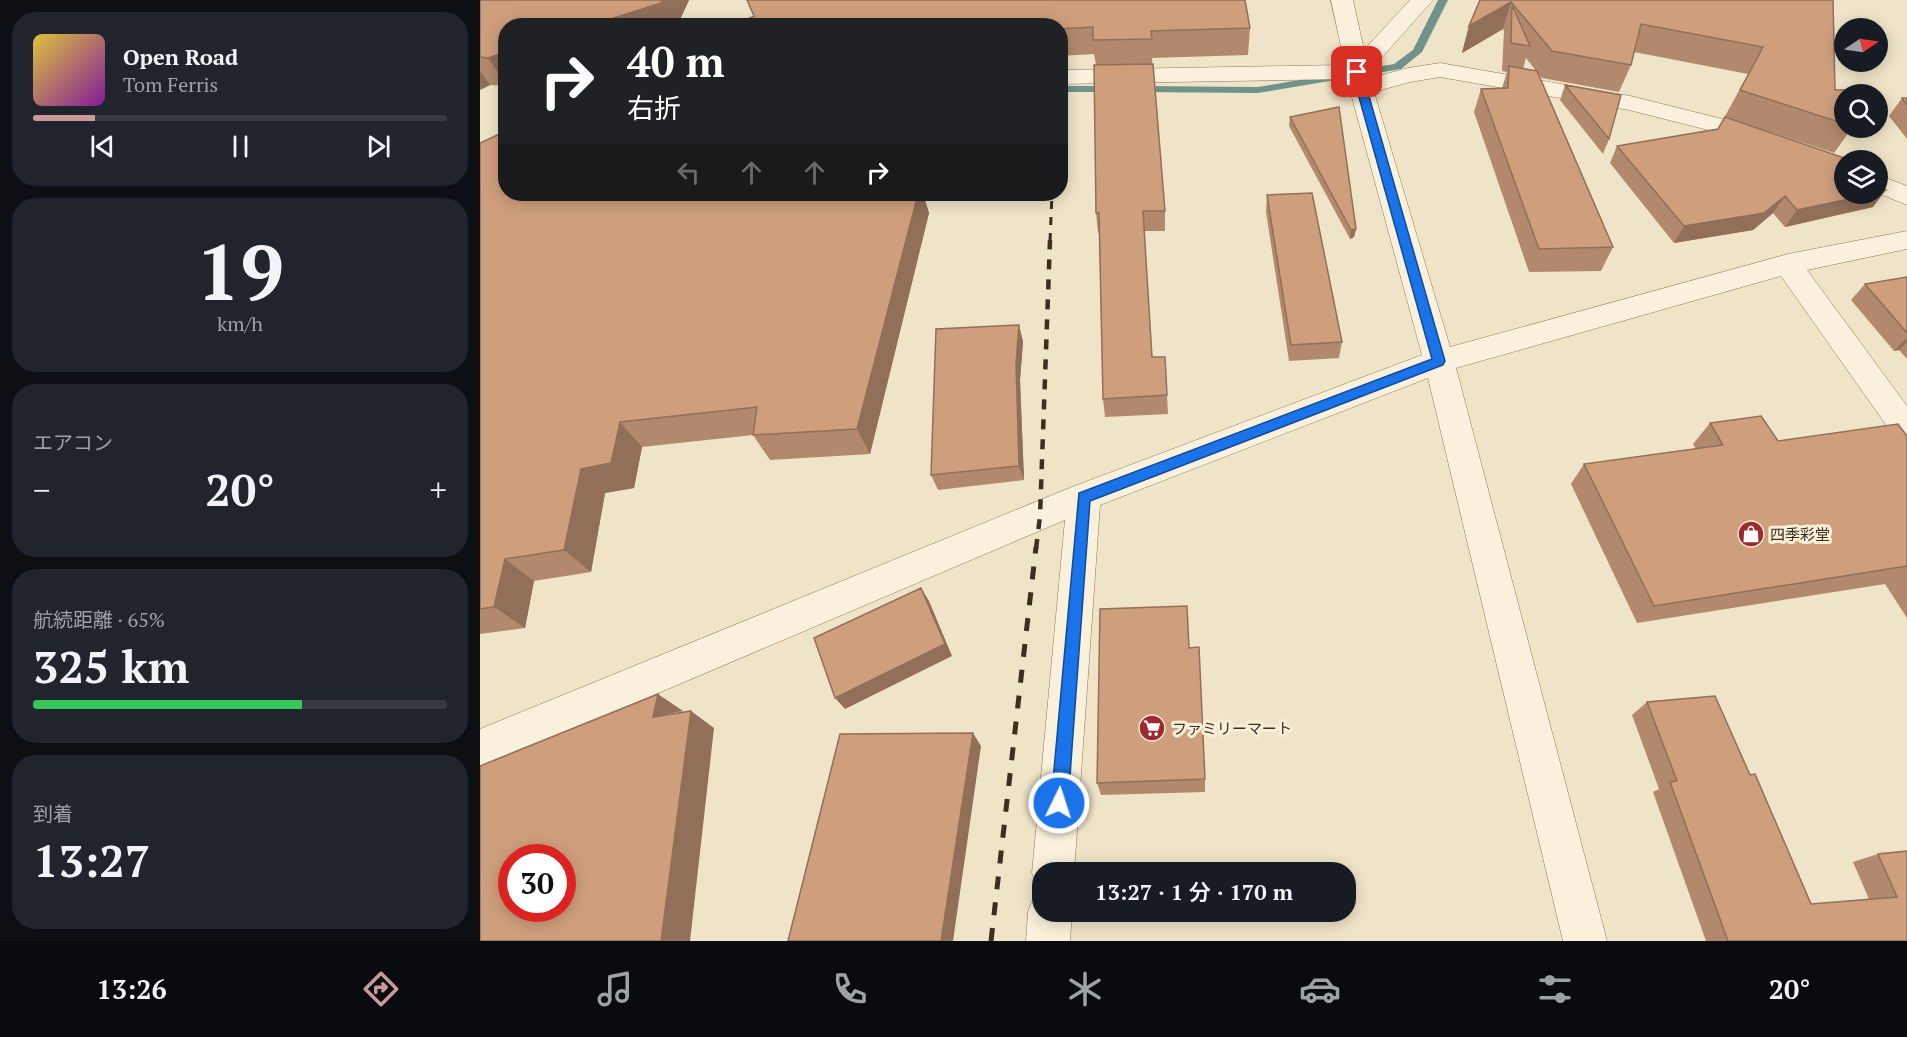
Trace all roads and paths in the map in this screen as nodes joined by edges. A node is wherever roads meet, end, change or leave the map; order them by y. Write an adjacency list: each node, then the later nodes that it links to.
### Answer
1 (1342, 0): 4 (street)
2 (1422, 0): 4 (street)
3 (1068, 77): 4 (street)
4 (1359, 80): 5 (street); 10 (street)
5 (1834, 166)
6 (1888, 187): 7 (street)
7 (1907, 195)
8 (1907, 240): 9 (street)
9 (1788, 264): 10 (street); 11 (street)
10 (1439, 361): 12 (street); 17 (street)
11 (1907, 430)
12 (1084, 498): 13 (street); 14 (street)
13 (480, 749)
14 (1054, 862)
15 (1049, 922): 16 (street)
16 (1048, 941)
17 (1585, 941)

